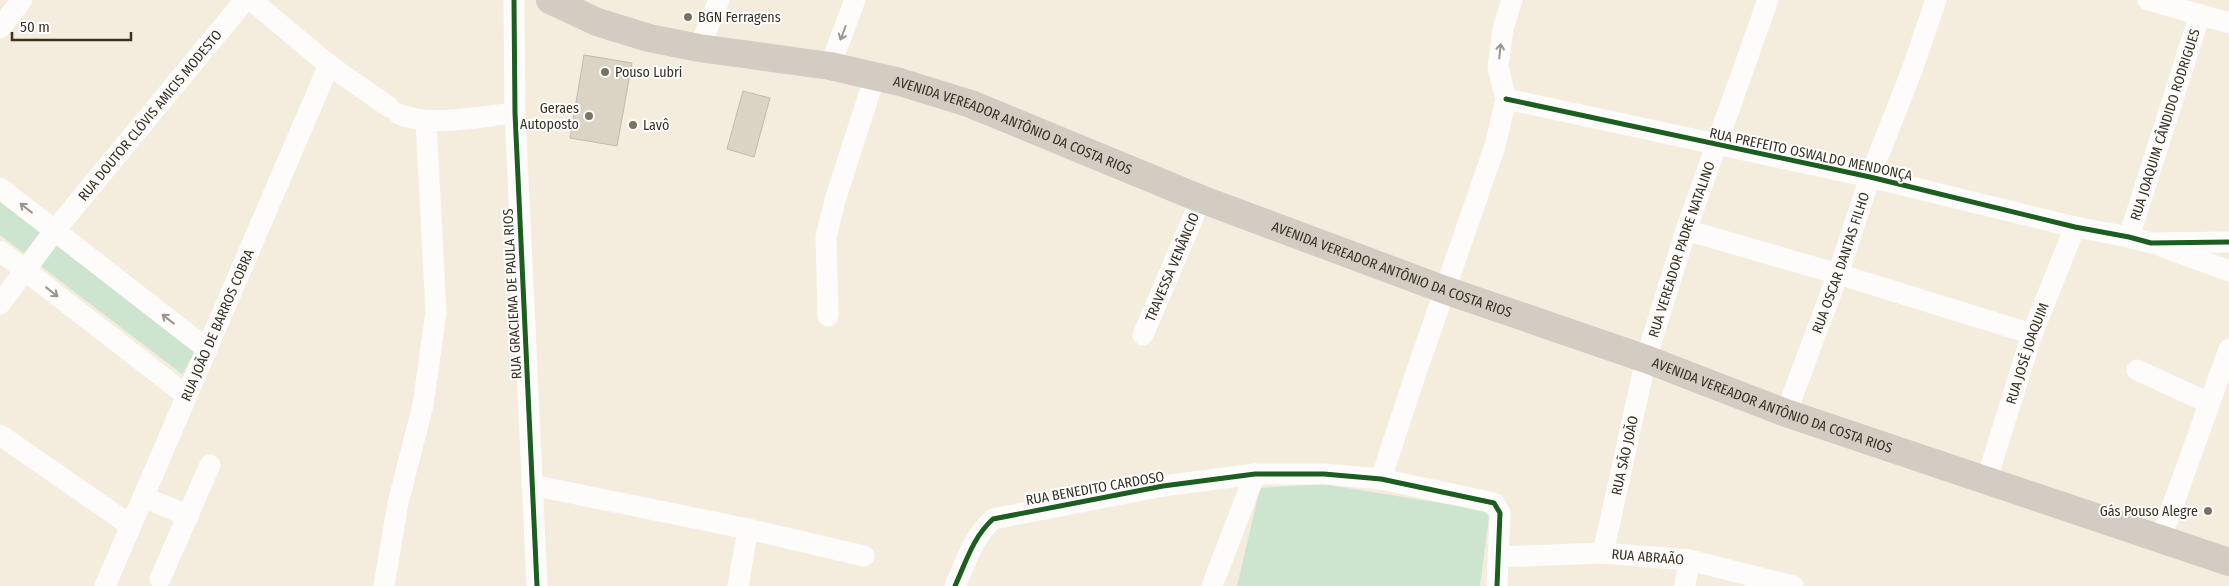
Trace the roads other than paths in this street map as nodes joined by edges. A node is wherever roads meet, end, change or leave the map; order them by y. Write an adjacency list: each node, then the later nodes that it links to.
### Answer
1 (22, 0): 14 (street)
2 (244, 0): 27 (street, RUA DOUTOR CLÓVIS AMICIS MODESTO)
3 (250, 0): 16 (street)
4 (514, 0): 20 (street, RUA GRACIEMA DE PAULA RIOS)
5 (550, 0): 15 (main road, AVENIDA VEREADOR ANTÔNIO DA COSTA RIOS)
6 (718, 0): 15 (street)
7 (855, 0): 17 (street, one-way to 17)
8 (1512, 0): 19 (street, one-way to 8)
9 (1768, 0): 22 (street, RUA VEREADOR PADRE NATALINO)
10 (1936, 0): 23 (street, RUA OSCAR DANTAS FILHO)
11 (2148, 0): 12 (street)
12 (2200, 14): 13 (street); 29 (street, RUA JOAQUIM CÂNDIDO RODRIGUES)
13 (2229, 23)
14 (0, 28)
15 (700, 48): 17 (main road, AVENIDA VEREADOR ANTÔNIO DA COSTA RIOS)
16 (329, 64): 21 (street); 41 (street, RUA JOÃO DE BARROS COBRA)
17 (830, 66): 18 (main road, AVENIDA VEREADOR ANTÔNIO DA COSTA RIOS)
18 (875, 76): 25 (main road, AVENIDA VEREADOR ANTÔNIO DA COSTA RIOS); 38 (street)
19 (1506, 98): 22 (street, RUA PREFEITO OSWALDO MENDONÇA); 36 (street)
20 (515, 113): 21 (street); 54 (street, RUA GRACIEMA DE PAULA RIOS)
21 (426, 122): 67 (street)
22 (1716, 145): 23 (street, RUA PREFEITO OSWALDO MENDONÇA); 28 (street, RUA VEREADOR PADRE NATALINO)
23 (1870, 177): 26 (street, RUA PREFEITO OSWALDO MENDONÇA); 35 (street, RUA OSCAR DANTAS FILHO)
24 (0, 188): 27 (street, one-way to 24)
25 (1201, 199): 36 (main road, AVENIDA VEREADOR ANTÔNIO DA COSTA RIOS); 40 (street, TRAVESSA VENÂNCIO)
26 (2076, 227): 29 (street, RUA PREFEITO OSWALDO MENDONÇA); 39 (street, RUA JOSÉ JOAQUIM)
27 (55, 230): 33 (street, RUA DOUTOR CLÓVIS AMICIS MODESTO); 41 (street, one-way to 27)
28 (1686, 230): 35 (street); 43 (street, RUA VEREADOR PADRE NATALINO)
29 (2129, 236): 31 (street, RUA PREFEITO OSWALDO MENDONÇA)
30 (2229, 242): 31 (street, RUA PREFEITO OSWALDO MENDONÇA)
31 (2151, 243): 34 (street)
32 (0, 251): 33 (street)
33 (25, 271): 37 (street, RUA DOUTOR CLÓVIS AMICIS MODESTO); 46 (street, one-way to 46)
34 (2229, 271)
35 (1838, 274): 39 (street); 48 (street, RUA OSCAR DANTAS FILHO)
36 (1445, 290): 43 (main road, AVENIDA VEREADOR ANTÔNIO DA COSTA RIOS); 52 (street)
37 (0, 304)
38 (828, 316)
39 (2032, 334): 53 (street, RUA JOSÉ JOAQUIM)
40 (1143, 335)
41 (206, 349): 46 (street, RUA JOÃO DE BARROS COBRA)
42 (2229, 349): 45 (street)
43 (1646, 359): 48 (main road, AVENIDA VEREADOR ANTÔNIO DA COSTA RIOS); 60 (street, RUA SÃO JOÃO)
44 (2137, 370): 47 (street)
45 (2225, 374): 47 (street)
46 (186, 395): 55 (street, RUA JOÃO DE BARROS COBRA)
47 (2209, 403): 59 (street)
48 (1786, 413): 53 (main road, AVENIDA VEREADOR ANTÔNIO DA COSTA RIOS)
49 (0, 435): 57 (street)
50 (210, 465): 56 (street)
51 (1255, 474): 52 (street, RUA BENEDITO CARDOSO); 70 (street, RUA BENEDITO CARDOSO); 71 (street)
52 (1382, 479): 62 (street, RUA BENEDITO CARDOSO)
53 (1986, 482): 59 (main road, AVENIDA VEREADOR ANTÔNIO DA COSTA RIOS)
54 (532, 485): 58 (street); 68 (street, RUA GRACIEMA DE PAULA RIOS)
55 (143, 497): 56 (street); 57 (street, RUA JOÃO DE BARROS COBRA)
56 (188, 516): 65 (street)
57 (130, 525): 66 (street, RUA JOÃO DE BARROS COBRA)
58 (748, 529): 61 (street); 69 (street)
59 (2161, 538): 64 (main road, AVENIDA VEREADOR ANTÔNIO DA COSTA RIOS)
60 (1603, 553): 62 (street, RUA ABRAÃO); 63 (street, RUA ABRAÃO)
61 (864, 556)
62 (1499, 557): 72 (street)
63 (1690, 560): 73 (street); 74 (street, RUA ABRAÃO)
64 (2229, 562)
65 (160, 579)
66 (105, 586)
67 (384, 586)
68 (537, 586)
69 (738, 586)
70 (955, 586)
71 (1212, 586)
72 (1497, 586)
73 (1685, 586)
74 (1793, 586)

